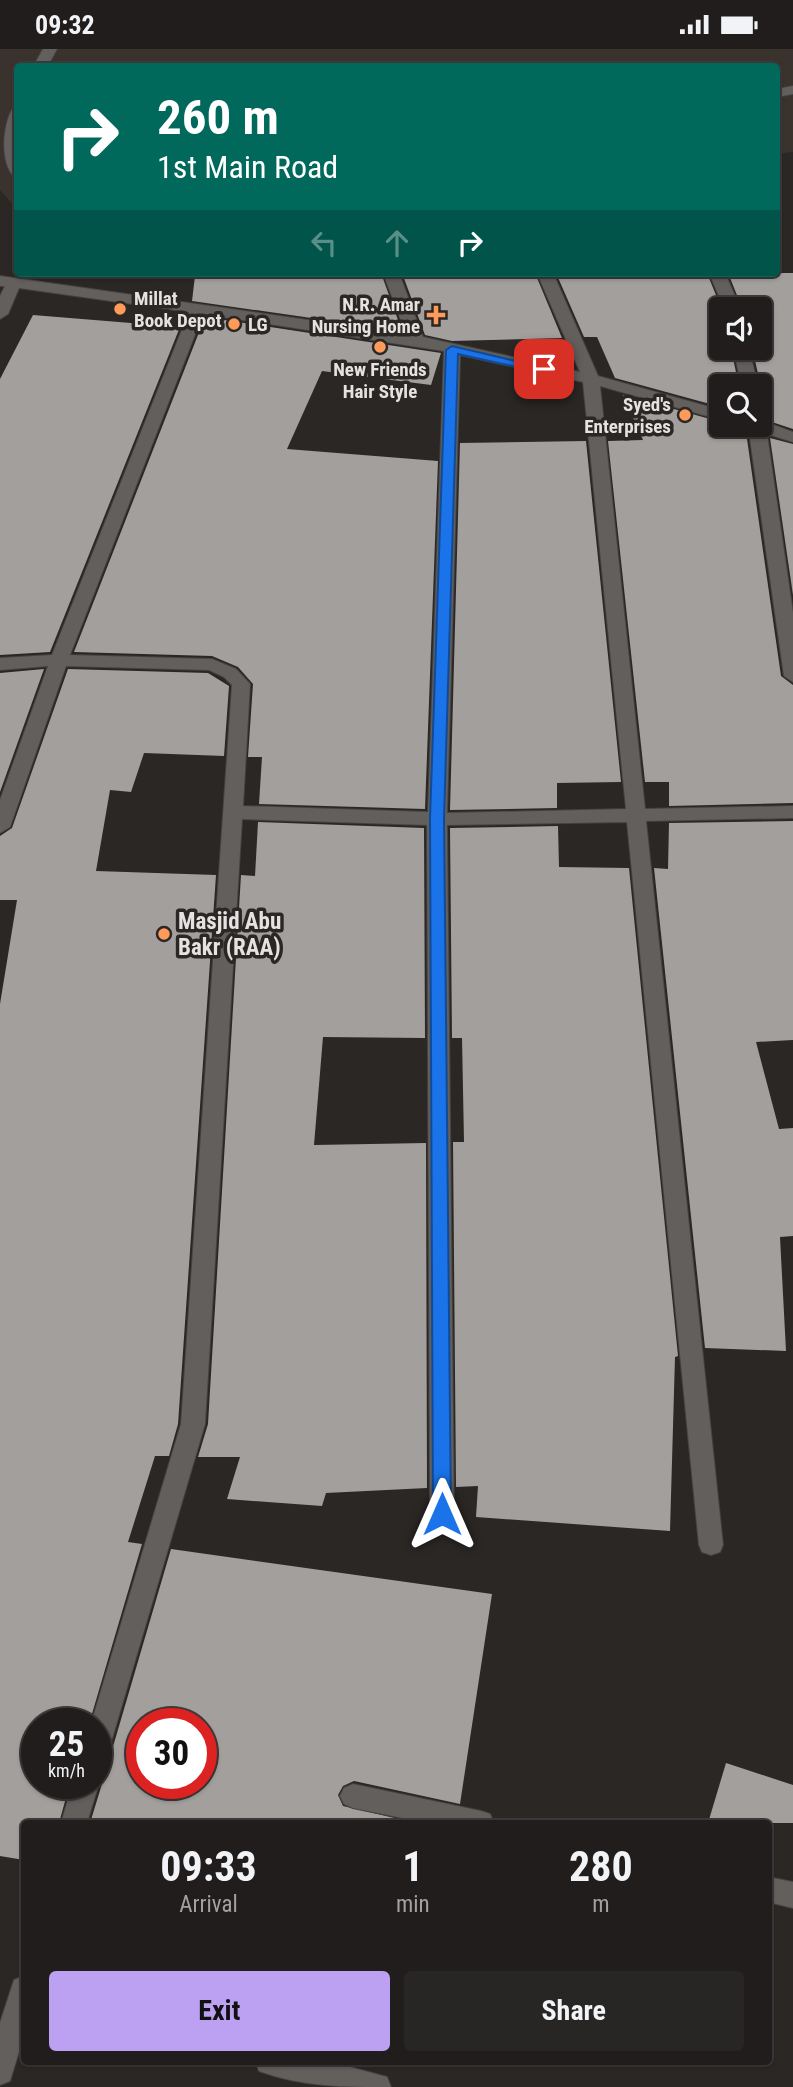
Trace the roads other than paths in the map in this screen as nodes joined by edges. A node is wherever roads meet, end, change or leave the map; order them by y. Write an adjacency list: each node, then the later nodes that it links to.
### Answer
1 (14, 120): 2 (street)
2 (14, 171)
3 (392, 277): 10 (street)
4 (547, 277): 12 (street)
5 (719, 277): 7 (street)
6 (7, 282): 8 (street); 9 (street)
7 (727, 297)
8 (198, 308): 10 (street); 17 (street)
9 (0, 314)
10 (416, 340): 11 (street)
11 (452, 350): 12 (street); 23 (street)
12 (591, 379): 13 (street); 22 (street)
13 (709, 412)
14 (772, 430): 15 (street)
15 (793, 436)
16 (759, 437): 19 (street)
17 (59, 660): 18 (street); 20 (street); 24 (street)
18 (0, 664)
19 (793, 676)
20 (232, 811): 23 (street); 27 (street)
21 (793, 812): 22 (street)
22 (633, 814): 23 (street); 26 (street)
23 (437, 819): 25 (street)
24 (0, 827)
25 (442, 1514)
26 (711, 1545)
27 (108, 1708)
28 (353, 1796): 31 (street)
29 (81, 1799): 30 (street)
30 (75, 1820)
31 (467, 1820)
32 (772, 1890): 33 (street)
33 (793, 1895)
34 (21, 1999): 36 (street)
35 (286, 2065): 37 (street)
36 (0, 2071)
37 (377, 2087)

